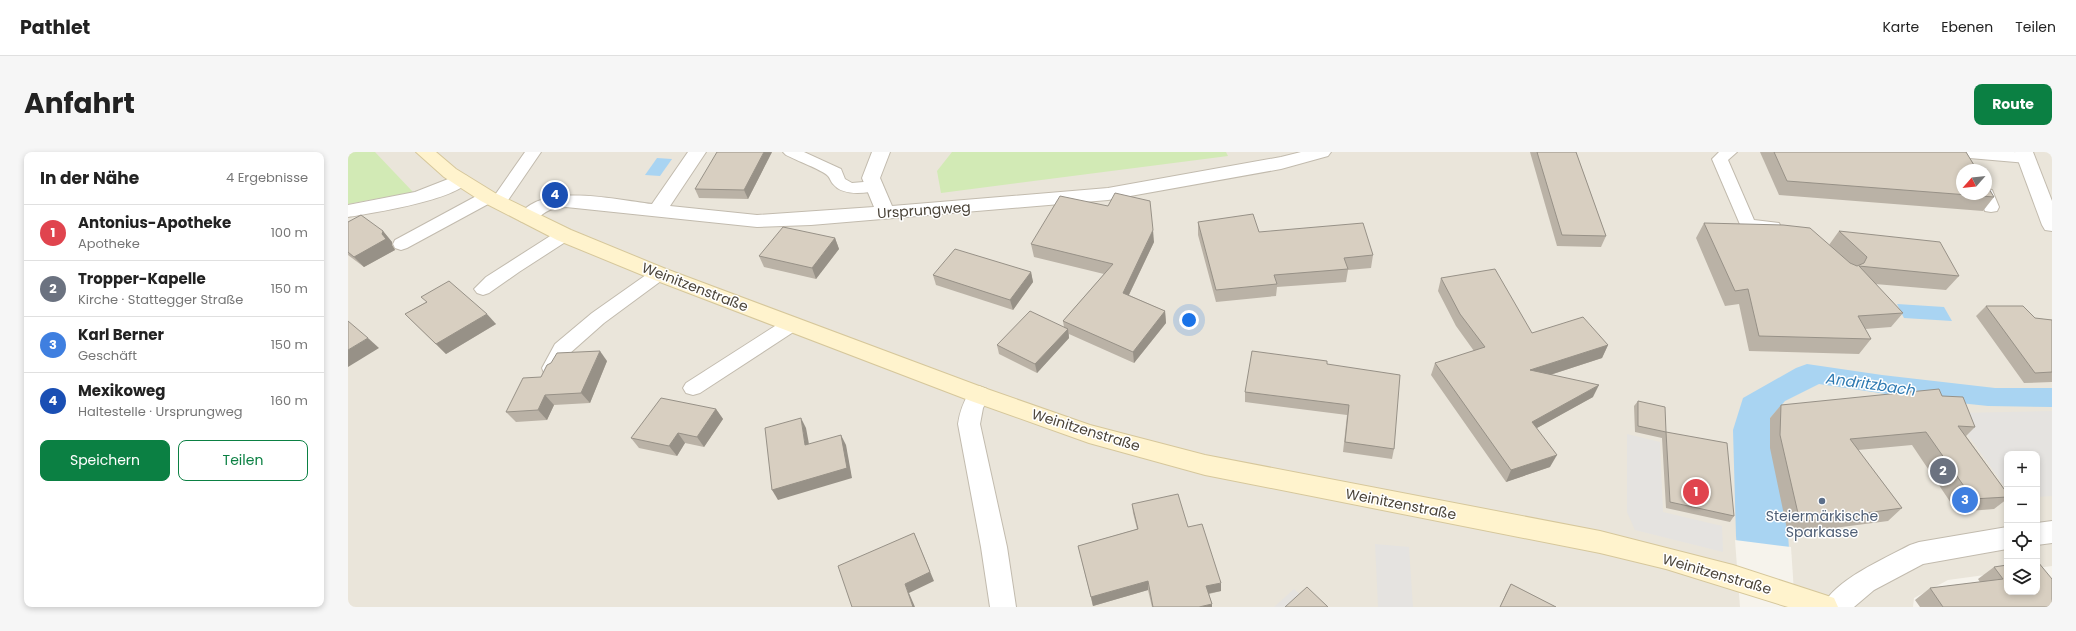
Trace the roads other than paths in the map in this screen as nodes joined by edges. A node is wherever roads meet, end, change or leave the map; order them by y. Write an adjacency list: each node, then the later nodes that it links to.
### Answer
1 (425, 152): 11 (main road, Weinitzenstraße)
2 (533, 152): 13 (lane)
3 (697, 152): 15 (street)
4 (792, 152): 12 (lane)
5 (881, 152): 12 (street)
6 (1322, 152): 16 (street, Ursprungweg)
7 (1729, 152): 19 (lane)
8 (1965, 153): 9 (lane); 10 (lane)
9 (2025, 155): 18 (street)
10 (1973, 164)
11 (461, 180): 13 (main road, Weinitzenstraße); 14 (street)
12 (875, 186): 16 (street)
13 (493, 199): 17 (main road, Weinitzenstraße); 21 (lane)
14 (348, 211)
15 (657, 212): 16 (street, Ursprungweg); 17 (street, Ursprungweg)
16 (895, 212)
17 (527, 217): 20 (main road, Weinitzenstraße)
18 (2052, 225)
19 (1788, 228)
20 (564, 235): 22 (main road, Weinitzenstraße); 23 (lane)
21 (401, 244)
22 (659, 274): 24 (main road, Weinitzenstraße); 25 (lane)
23 (483, 289)
24 (792, 324): 26 (lane); 27 (main road, Weinitzenstraße)
25 (551, 368)
26 (693, 388)
27 (979, 395): 31 (street); 32 (main road, Weinitzenstraße)
28 (2052, 532): 29 (street)
29 (2040, 534)
30 (2004, 539): 33 (street)
31 (1003, 607)
32 (1825, 607)
33 (1835, 607)

